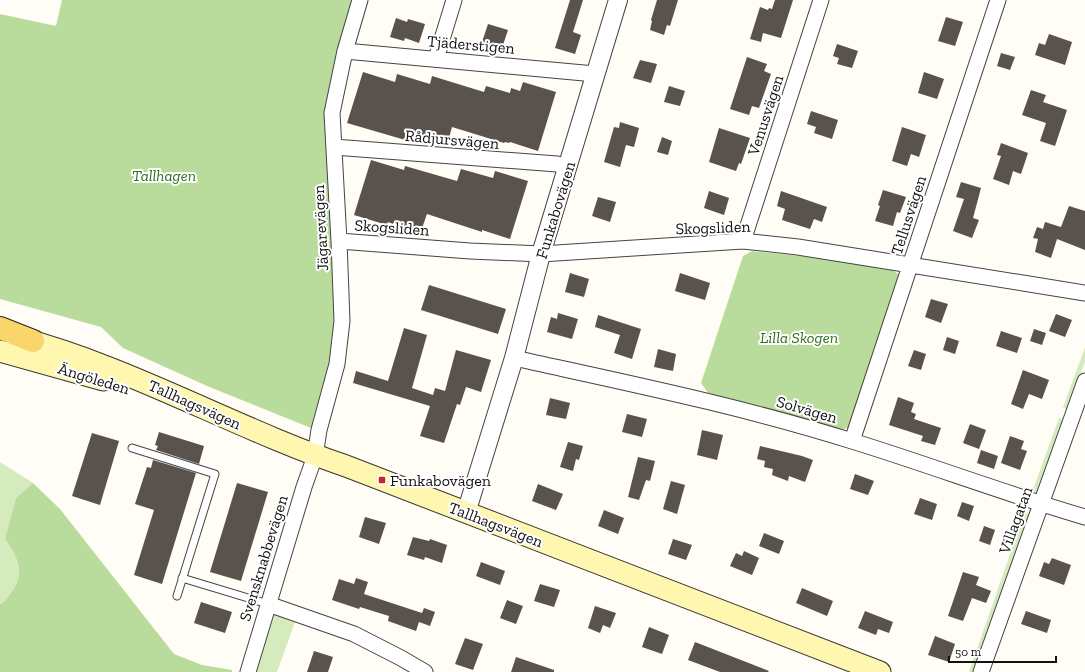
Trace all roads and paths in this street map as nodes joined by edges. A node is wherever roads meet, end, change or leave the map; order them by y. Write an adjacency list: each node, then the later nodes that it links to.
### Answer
1 (360, 0): 6 (street, Jägarevägen)
2 (454, 0): 7 (street)
3 (618, 0): 8 (street, Funkabovägen)
4 (821, 0): 12 (street, Venusvägen)
5 (998, 0): 14 (street, Tellusvägen)
6 (345, 51): 7 (street, Tjäderstigen); 9 (street, Jägarevägen)
7 (436, 59): 8 (street, Tjäderstigen)
8 (595, 74): 10 (street, Funkabovägen)
9 (334, 147): 10 (street, Rådjursvägen); 11 (street, Jägarevägen)
10 (568, 167): 13 (street, Funkabovägen)
11 (339, 241): 13 (street, Skogsliden); 25 (street, Jägarevägen)
12 (743, 241): 13 (street, Skogsliden); 14 (street, Skogsliden)
13 (541, 254): 20 (street, Funkabovägen)
14 (910, 265): 15 (street, Skogsliden); 23 (street, Tellusvägen)
15 (1085, 293)
16 (0, 328): 18 (main road)
17 (0, 333): 18 (main road, Tallhagsvägen)
18 (33, 341): 22 (main road, Tallhagsvägen)
19 (0, 351): 22 (main road, Ängöleden)
20 (514, 358): 23 (street, Solvägen); 27 (street, Funkabovägen)
21 (1085, 381): 26 (street, Villagatan)
22 (233, 422): 25 (main road, Tallhagsvägen)
23 (852, 441): 26 (street, Solvägen)
24 (132, 448): 29 (lane)
25 (315, 456): 27 (main road, Tallhagsvägen); 31 (street, Svensknabbevägen)
26 (1040, 504): 28 (street, Solvägen); 35 (street, Villagatan)
27 (466, 513): 34 (main road, Tallhagsvägen)
28 (1085, 517)
29 (182, 578): 30 (lane); 31 (lane)
30 (177, 596)
31 (268, 604): 32 (street, Svensknabbevägen); 33 (street)
32 (248, 672)
33 (425, 672)
34 (880, 672)
35 (981, 672)

